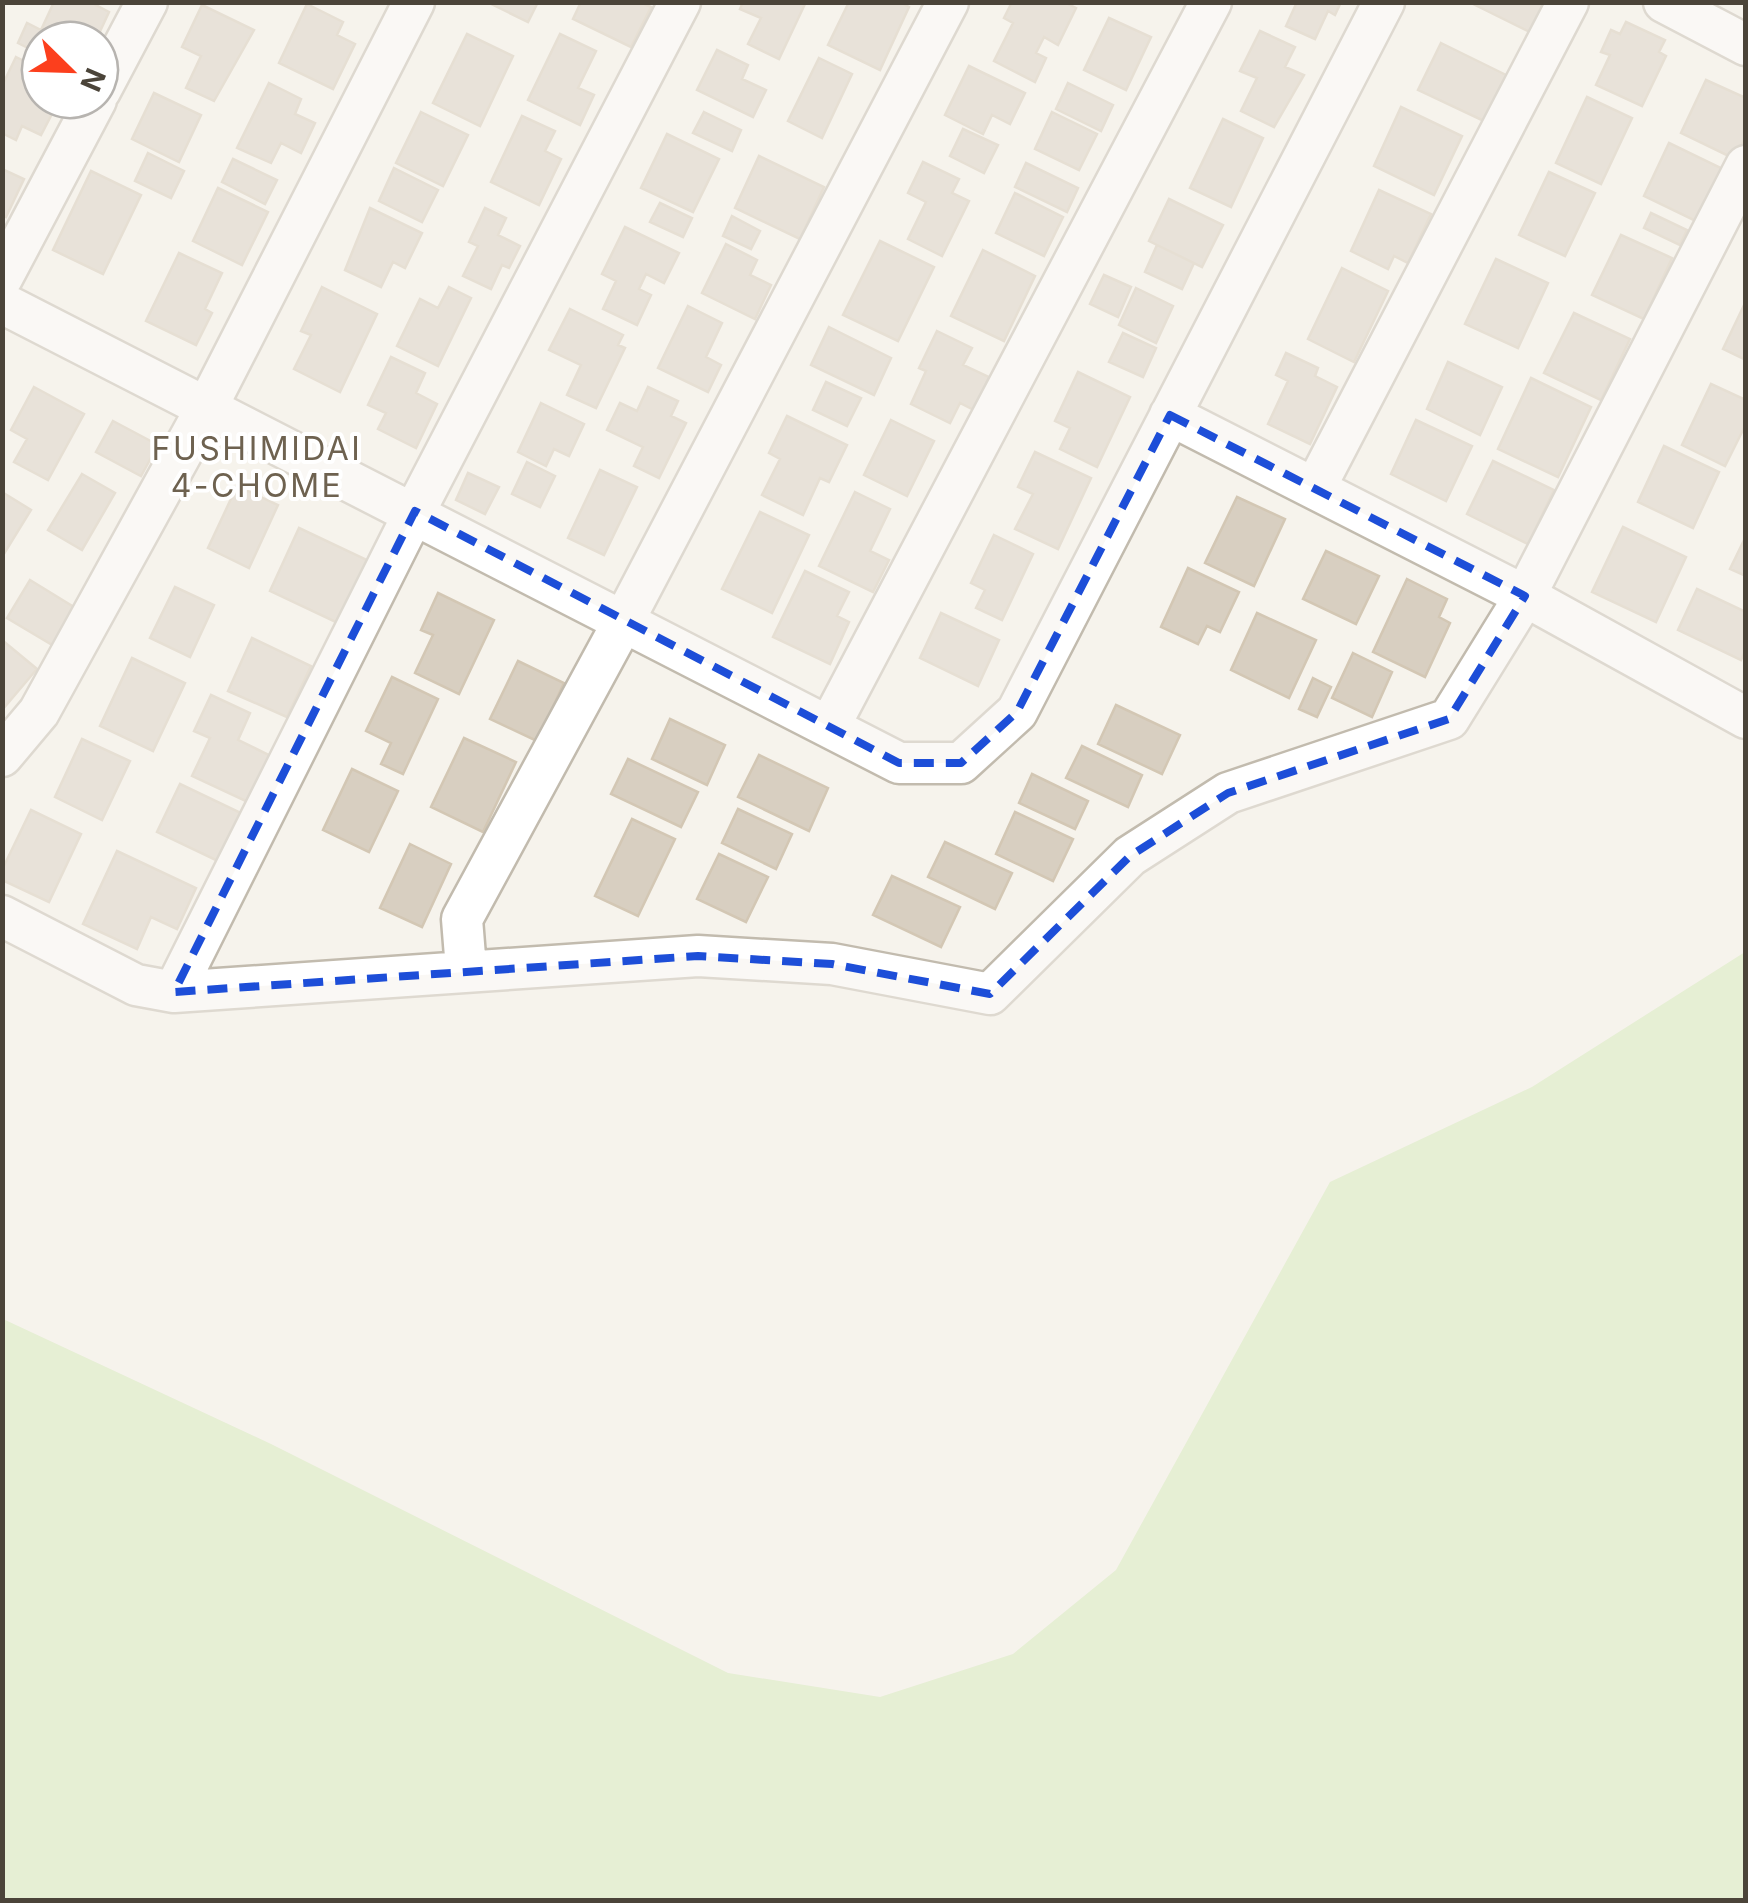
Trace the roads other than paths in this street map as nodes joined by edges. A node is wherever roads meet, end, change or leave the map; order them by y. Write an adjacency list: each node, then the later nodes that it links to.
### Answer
1 (146, 2): 10 (street)
2 (414, 2): 15 (street)
3 (680, 2): 18 (street)
4 (948, 2): 20 (street)
5 (1211, 2): 22 (street)
6 (1384, 2): 16 (street)
7 (1568, 2): 17 (street)
8 (1664, 2): 9 (street)
9 (1746, 45)
10 (120, 53)
11 (85, 120): 13 (street)
12 (1746, 166): 19 (street)
13 (2, 278)
14 (2, 302): 15 (street)
15 (208, 405): 18 (street); 23 (street)
16 (1170, 416): 17 (street); 22 (street)
17 (1315, 488): 19 (street)
18 (415, 512): 20 (street); 26 (street)
19 (1524, 596): 21 (street); 25 (street)
20 (622, 624): 22 (street); 25 (street)
21 (1740, 703)
22 (829, 727)
23 (2, 756)
24 (2, 916): 26 (street)
25 (466, 969): 26 (street)
26 (174, 992)

